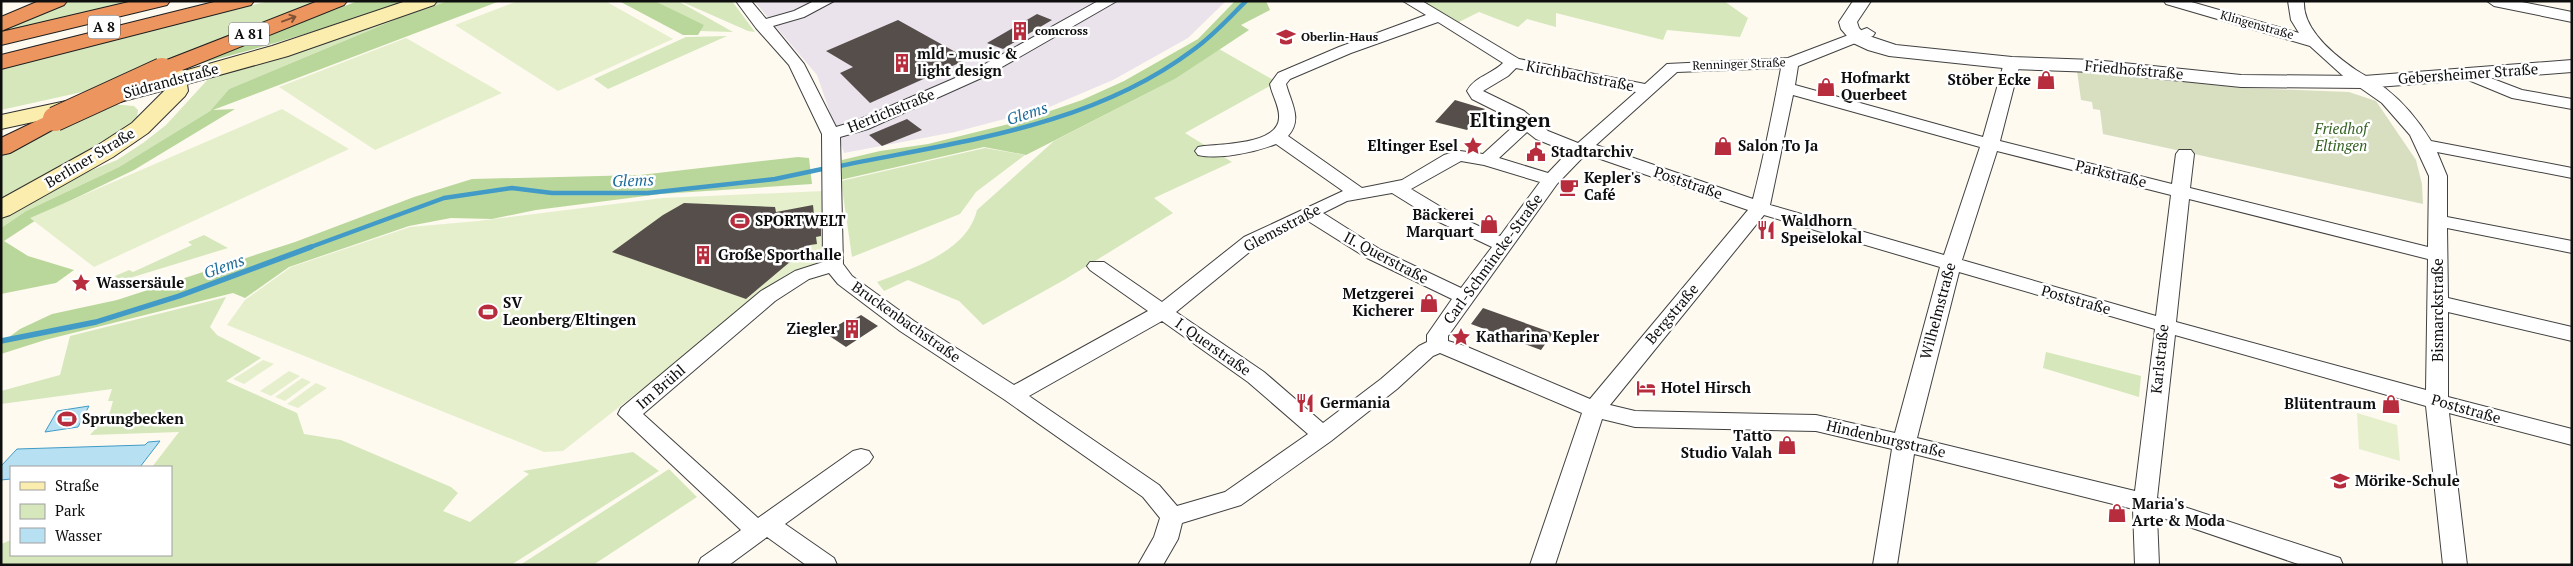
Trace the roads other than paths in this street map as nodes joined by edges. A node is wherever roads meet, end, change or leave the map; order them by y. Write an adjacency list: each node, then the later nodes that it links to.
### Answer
1 (57, 1): 17 (highway)
2 (160, 1): 20 (highway)
3 (206, 1): 22 (highway, A 8)
4 (244, 1): 23 (highway, A 8)
5 (338, 1): 30 (highway, A 81, one-way to 5)
6 (427, 1): 30 (main road, Südrandstraße)
7 (743, 1): 18 (street)
8 (827, 1): 18 (street)
9 (1110, 1): 41 (street, Hertichstraße)
10 (1410, 1): 15 (street, Kirchbachstraße)
11 (1862, 1): 19 (street)
12 (2171, 1): 21 (street, Klingenstraße)
13 (2296, 1): 21 (street)
14 (2494, 1): 16 (street)
15 (1439, 16): 24 (street, Kirchbachstraße); 42 (street)
16 (2572, 17)
17 (6, 23)
18 (761, 25): 41 (street)
19 (1862, 35): 25 (street, Renninger Straße); 26 (street, Friedhofstraße)
20 (1, 39)
21 (2314, 42): 31 (street, Bismarckstraße)
22 (1, 51)
23 (1, 62)
24 (1513, 62): 33 (street, Kirchbachstraße); 34 (street, Kirchbachstraße)
25 (1790, 62): 27 (street, Renninger Straße); 32 (street, Bergstraße)
26 (2012, 63): 31 (street, Friedhofstraße); 44 (street, Wilhelmstraße)
27 (1684, 66): 33 (street, Carl-Schmincke-Straße)
28 (2572, 66): 29 (street, Gebersheimer Straße)
29 (2467, 74): 31 (street, Gebersheimer Straße); 36 (street)
30 (170, 75): 35 (main road, Südrandstraße); 37 (main road); 38 (main road, Südrandstraße); 43 (main road, Berliner Straße); 46 (highway, A 81, bridge)
31 (2364, 82): 45 (street, Bismarckstraße)
32 (1784, 87): 44 (street, Parkstraße); 56 (street, Bergstraße)
33 (1646, 89): 47 (street, Carl-Schmincke-Straße)
34 (1478, 95): 40 (street, Poststraße)
35 (102, 100): 37 (main road); 39 (main road, Südrandstraße)
36 (2572, 104)
37 (146, 109): 43 (main road)
38 (1, 113)
39 (1, 122)
40 (1526, 124): 47 (street, Poststraße); 50 (street)
41 (832, 134): 64 (street)
42 (1278, 137): 48 (street); 55 (street)
43 (124, 139): 57 (main road, Berliner Straße)
44 (1990, 144): 54 (street, Parkstraße); 63 (street, Wilhelmstraße)
45 (2426, 145): 51 (street); 59 (street, Bismarckstraße)
46 (1, 148)
47 (1582, 148): 52 (street, Carl-Schmincke-Straße); 56 (street, Poststraße)
48 (1204, 151)
49 (2185, 154): 54 (street, Karlstraße)
50 (1487, 160): 52 (street, Glemsstraße); 53 (street, Glemsstraße)
51 (2572, 173)
52 (1551, 180): 60 (street, Carl-Schmincke-Straße)
53 (1397, 188): 55 (street, Glemsstraße); 60 (street)
54 (2181, 192): 62 (street, Parkstraße); 69 (street, Karlstraße)
55 (1359, 194): 58 (street, Glemsstraße)
56 (1760, 208): 63 (street, Poststraße); 74 (street, Bergstraße)
57 (1, 210)
58 (1309, 214): 66 (street, II. Querstraße); 68 (street, Glemsstraße)
59 (2439, 221): 61 (street); 62 (street, Bismarckstraße)
60 (1502, 244): 66 (street, Carl-Schmincke-Straße)
61 (2572, 247)
62 (2439, 256): 67 (street, Bismarckstraße)
63 (1951, 263): 69 (street, Poststraße); 77 (street, Wilhelmstraße)
64 (834, 264): 72 (street, Bruckenbachstraße); 81 (street, Im Brühl)
65 (1097, 266): 68 (street, I. Querstraße)
66 (1466, 298): 71 (street, Carl-Schmincke-Straße)
67 (2439, 304): 70 (street); 73 (street, Bismarckstraße)
68 (1163, 312): 72 (street, Glemsstraße); 75 (street, I. Querstraße)
69 (2164, 325): 73 (street, Poststraße); 79 (street, Karlstraße)
70 (2572, 334)
71 (1438, 346): 74 (street, Hindenburgstraße); 75 (street)
72 (1013, 395): 80 (street, Bruckenbachstraße)
73 (2437, 401): 76 (street, Poststraße); 89 (street, Bismarckstraße)
74 (1594, 409): 77 (street, Hindenburgstraße); 85 (street, Bergstraße)
75 (1323, 434): 80 (street)
76 (2572, 437)
77 (1904, 443): 79 (street, Hindenburgstraße); 86 (street, Wilhelmstraße)
78 (861, 457): 81 (street)
79 (2145, 503): 87 (street, Karlstraße); 88 (street, Hindenburgstraße)
80 (1172, 516): 84 (street)
81 (762, 527): 82 (street); 83 (street)
82 (710, 565)
83 (825, 565)
84 (1150, 565)
85 (1542, 565)
86 (1885, 565)
87 (2147, 565)
88 (2331, 565)
89 (2455, 565)

